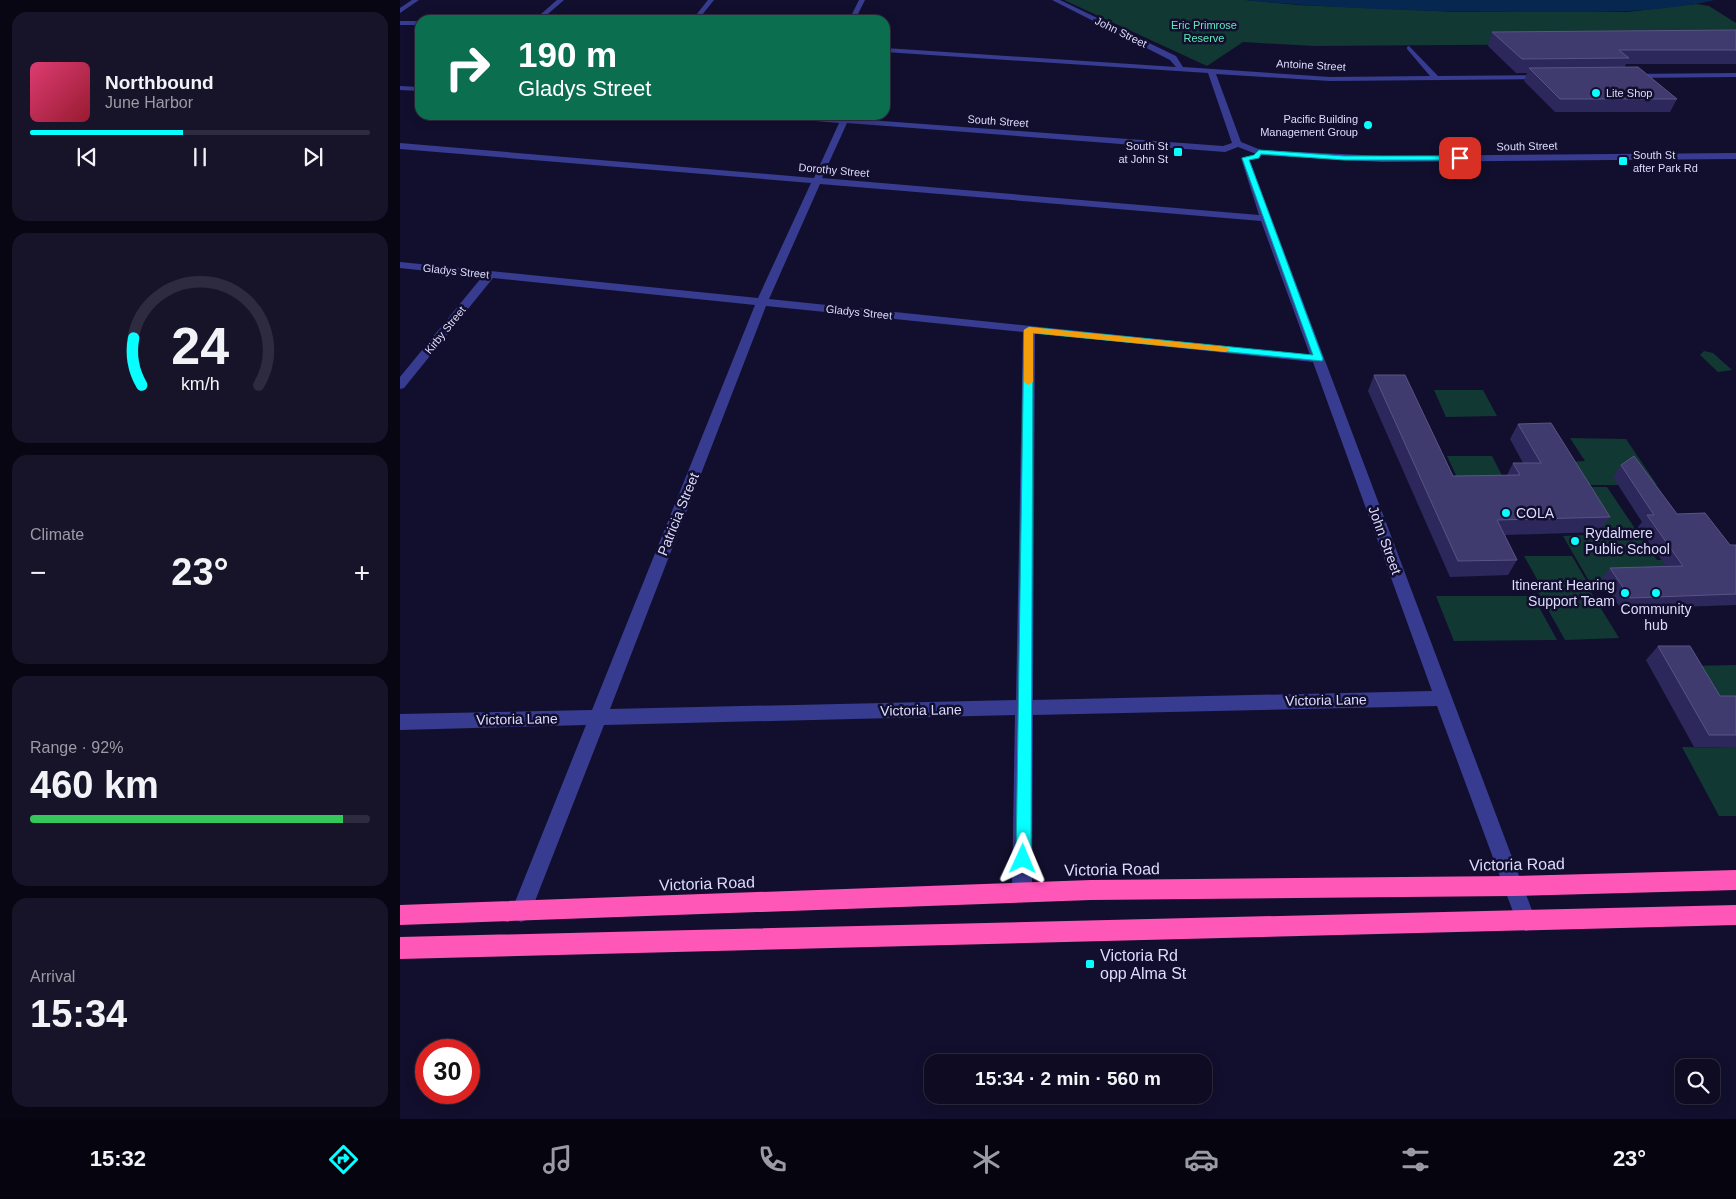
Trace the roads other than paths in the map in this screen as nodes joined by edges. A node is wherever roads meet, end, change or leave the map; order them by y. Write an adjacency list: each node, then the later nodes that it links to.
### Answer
1 (416, 0): 6 (street)
2 (561, 0): 7 (street)
3 (711, 0): 8 (street)
4 (862, 0): 9 (street)
5 (1055, 0): 14 (street, John Street)
6 (400, 11)
7 (544, 15)
8 (698, 15)
9 (854, 15)
10 (400, 23): 11 (street)
11 (415, 23)
12 (1409, 48): 19 (street)
13 (890, 50): 14 (street, Antoine Street)
14 (1181, 69): 15 (street, Antoine Street)
15 (1211, 71): 19 (street, Antoine Street); 23 (street)
16 (1736, 75): 17 (street)
17 (1620, 76)
18 (1552, 77): 19 (street, Antoine Street)
19 (1436, 78)
20 (400, 88): 21 (street)
21 (415, 89)
22 (844, 120): 25 (street, South Street); 29 (street, Patricia Street)
23 (1237, 144): 25 (street); 26 (street)
24 (400, 146): 29 (street, Dorothy Street)
25 (1225, 148): 28 (street)
26 (1259, 152): 27 (street, South Street); 28 (street)
27 (1736, 156)
28 (1245, 158): 30 (street, John Street)
29 (818, 180): 30 (street, Dorothy Street); 33 (street, Patricia Street)
30 (1265, 218): 35 (street, John Street)
31 (400, 265): 32 (street, Gladys Street)
32 (490, 274): 33 (street, Gladys Street); 36 (street, Kirby Street)
33 (762, 302): 34 (street, Gladys Street); 39 (street, Patricia Street)
34 (1029, 330): 35 (street, Gladys Street); 38 (street)
35 (1318, 359): 37 (street, John Street)
36 (400, 385)
37 (1443, 698): 38 (street, Victoria Lane); 42 (street, John Street)
38 (1026, 707): 39 (street, Victoria Lane); 43 (street)
39 (598, 717): 40 (street, Victoria Lane); 44 (street, Patricia Street)
40 (400, 722)
41 (1736, 880): 42 (highway, Victoria Road)
42 (1512, 886): 43 (highway, Victoria Road); 47 (street, John Street)
43 (1022, 892): 44 (highway, Victoria Road)
44 (521, 912): 45 (highway, Victoria Road)
45 (400, 915)
46 (1736, 915): 47 (highway)
47 (1526, 921): 48 (highway)
48 (400, 948)

